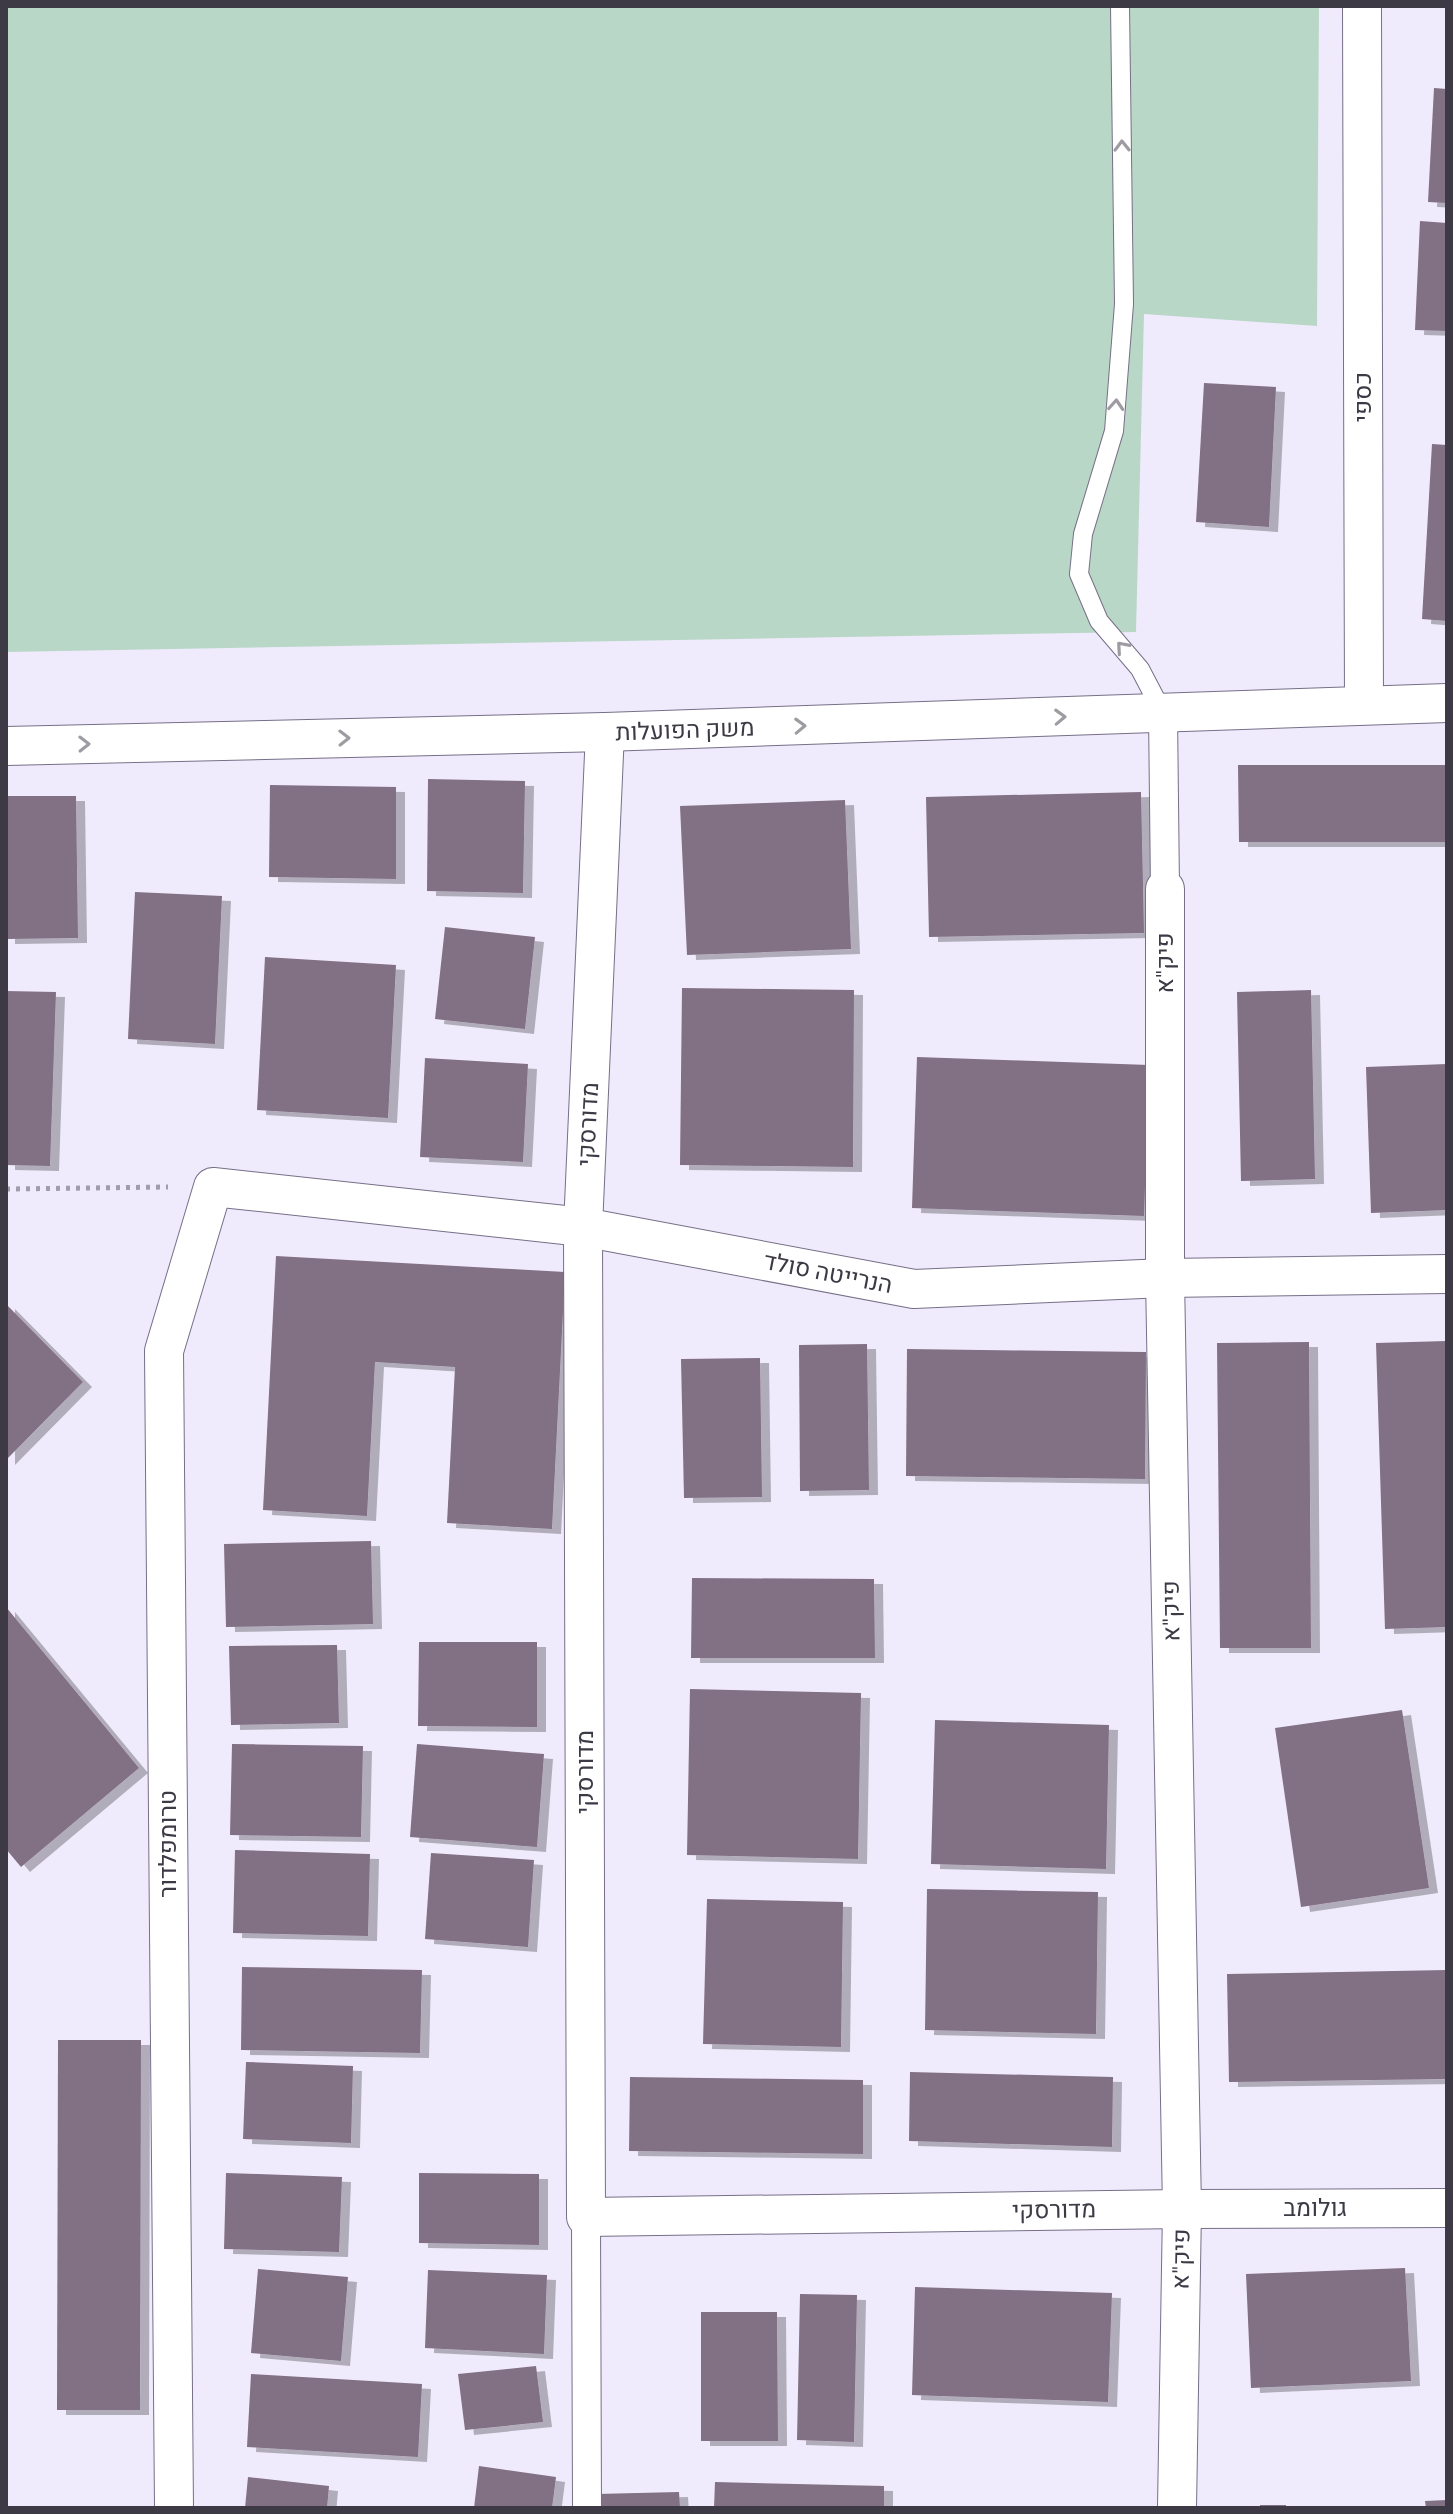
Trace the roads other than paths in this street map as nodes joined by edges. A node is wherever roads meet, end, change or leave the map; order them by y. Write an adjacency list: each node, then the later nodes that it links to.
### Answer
1 (1120, 6): 5 (lane, one-way to 1)
2 (1362, 6): 4 (street, כספי)
3 (1447, 703): 4 (street)
4 (1364, 705): 5 (street, משק הפועלות)
5 (1163, 713): 6 (street, משק הפועלות, one-way to 5); 8 (street, פיק"א)
6 (605, 732): 7 (street, משק הפועלות, one-way to 6); 10 (street, מדורסקי)
7 (6, 746)
8 (1165, 889): 12 (street, פיק"א)
9 (213, 1187): 10 (street, הנרייטה סולד); 16 (street, טרומפלדור)
10 (583, 1227): 12 (street, הנרייטה סולד); 15 (street, מדורסקי)
11 (1447, 1274): 12 (street, הנרייטה סולד)
12 (1165, 1278): 14 (street, פיק"א)
13 (1447, 2208): 14 (street, גולומב)
14 (1182, 2209): 15 (street, מדורסקי); 18 (street, פיק"א)
15 (586, 2217): 17 (street)
16 (174, 2508)
17 (587, 2508)
18 (1177, 2508)

